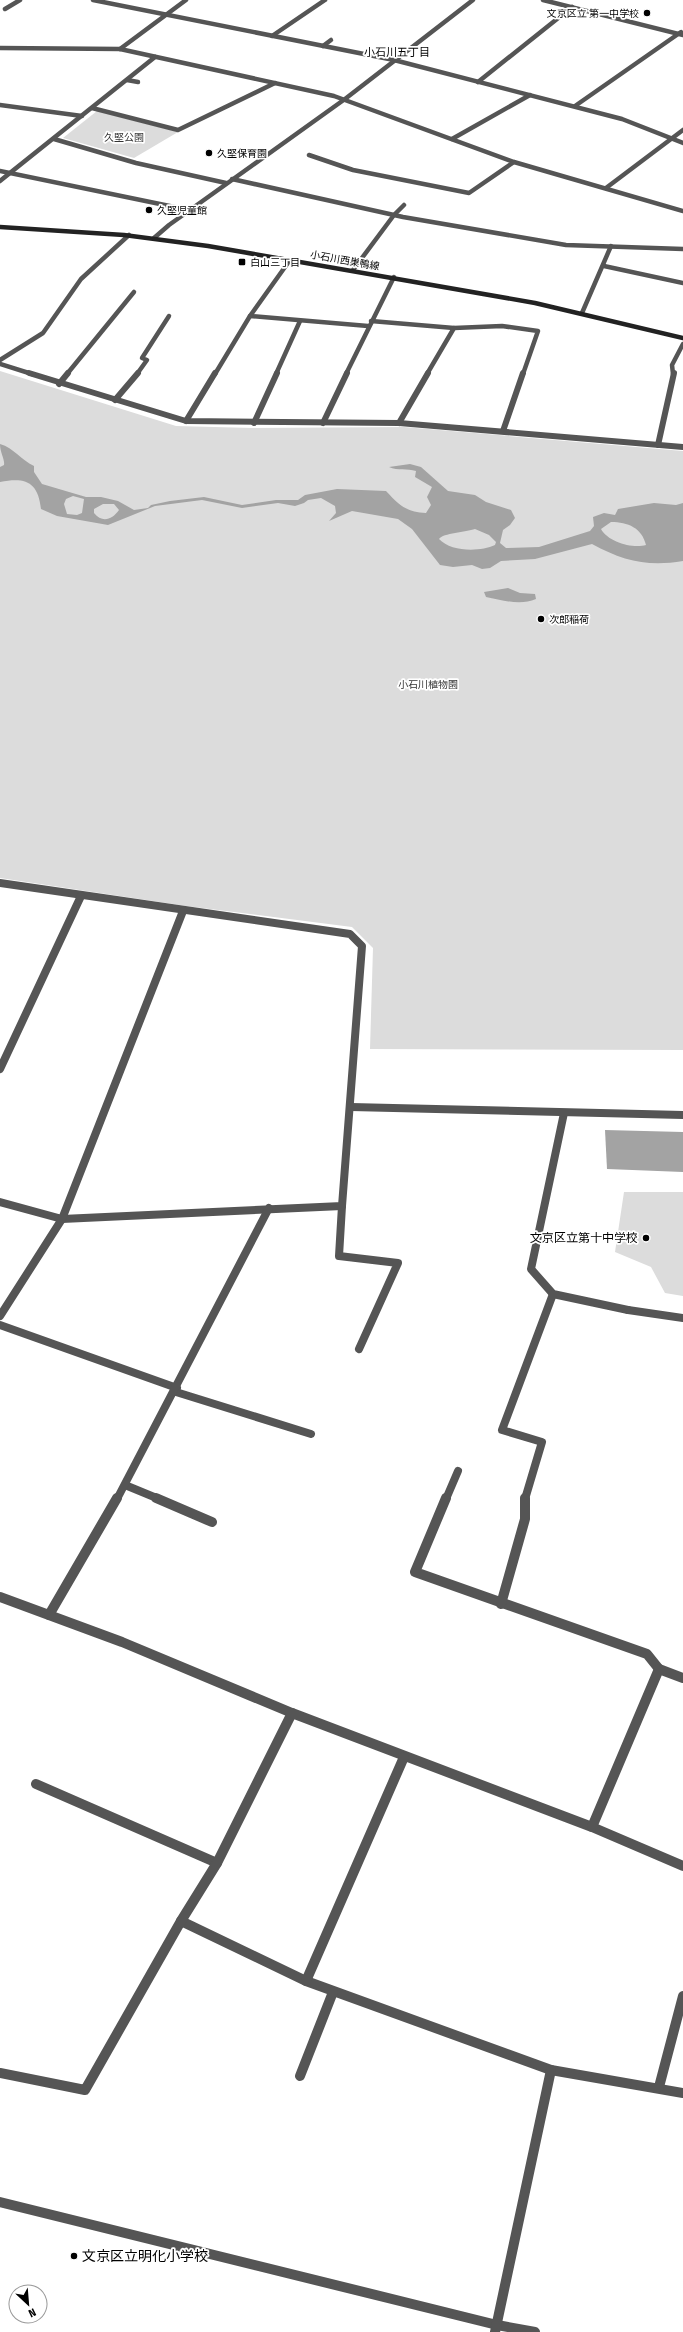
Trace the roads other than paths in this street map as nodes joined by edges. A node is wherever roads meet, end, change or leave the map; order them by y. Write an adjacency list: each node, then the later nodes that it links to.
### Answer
1 (20, 0): 8 (street)
2 (93, 0): 9 (street)
3 (186, 0): 9 (street)
4 (325, 0): 12 (street)
5 (473, 0): 18 (street)
6 (543, 0): 7 (street)
7 (572, 7): 11 (street); 21 (street)
8 (5, 9)
9 (165, 14): 12 (street); 16 (street)
10 (683, 31): 11 (street)
11 (681, 34): 26 (street)
12 (272, 36): 14 (street)
13 (331, 40): 14 (street)
14 (323, 46): 18 (street)
15 (0, 48): 16 (street)
16 (120, 49): 17 (street)
17 (155, 57): 19 (street); 22 (street)
18 (394, 60): 21 (street); 24 (street)
19 (127, 80): 20 (street); 27 (street)
20 (138, 82)
21 (478, 82): 23 (street)
22 (275, 83): 24 (street); 27 (street)
23 (530, 96): 26 (street); 32 (street)
24 (345, 100): 32 (street); 38 (street)
25 (0, 105): 28 (street)
26 (575, 106): 30 (street)
27 (92, 108): 28 (street)
28 (82, 116): 31 (street)
29 (683, 130): 30 (street)
30 (673, 138): 33 (street); 41 (street)
31 (54, 139): 37 (street); 40 (street)
32 (452, 139): 35 (street)
33 (683, 143)
34 (309, 155): 35 (street)
35 (514, 162): 41 (street)
36 (0, 171): 37 (street)
37 (12, 172): 39 (street); 43 (street)
38 (232, 179): 40 (street); 45 (street)
39 (0, 181)
40 (226, 184): 43 (street)
41 (606, 188): 44 (street)
42 (404, 205): 45 (street)
43 (189, 210): 48 (street)
44 (683, 211)
45 (394, 215): 49 (street); 53 (street)
46 (0, 227): 47 (main road, 小石川西巣鴨線)
47 (129, 235): 48 (main road, 小石川西巣鴨線); 65 (street)
48 (154, 238): 51 (main road, 小石川西巣鴨線)
49 (611, 246): 50 (street); 52 (street)
50 (683, 249)
51 (290, 260): 53 (main road, 小石川西巣鴨線); 59 (street)
52 (604, 266): 55 (street); 57 (street)
53 (353, 270): 54 (main road, 小石川西巣鴨線)
54 (394, 278): 57 (main road, 小石川西巣鴨線); 61 (street)
55 (683, 282)
56 (134, 292): 67 (street)
57 (582, 314): 63 (main road, 小石川西巣鴨線)
58 (169, 316): 68 (street)
59 (250, 316): 60 (street); 69 (street)
60 (300, 321): 61 (street); 71 (street)
61 (369, 323): 62 (street); 72 (street)
62 (454, 328): 70 (street); 73 (street)
63 (683, 338)
64 (683, 344): 74 (street)
65 (0, 360)
66 (0, 364): 67 (street)
67 (59, 384): 68 (street)
68 (115, 400): 69 (street)
69 (186, 421): 71 (street)
70 (399, 422): 72 (street); 73 (street)
71 (254, 423): 72 (street)
72 (323, 423)
73 (503, 431): 74 (street)
74 (658, 445): 75 (street)
75 (683, 447)
76 (0, 883): 77 (street)
77 (81, 896): 78 (street); 79 (street)
78 (183, 911): 80 (street); 86 (street)
79 (0, 1069)
80 (351, 1107): 81 (street); 84 (street)
81 (564, 1114): 82 (street); 87 (street)
82 (683, 1115)
83 (0, 1202): 86 (street)
84 (342, 1206): 85 (street); 91 (street)
85 (269, 1208): 86 (street); 92 (street)
86 (62, 1219): 88 (street)
87 (553, 1294): 89 (street); 98 (street)
88 (0, 1316)
89 (683, 1318)
90 (0, 1325): 92 (street)
91 (358, 1349)
92 (176, 1390): 93 (street); 95 (street)
93 (311, 1434)
94 (458, 1471): 98 (street)
95 (125, 1485): 96 (street); 99 (street)
96 (212, 1522)
97 (0, 1597): 99 (street)
98 (501, 1604): 100 (street)
99 (49, 1615): 102 (street)
100 (659, 1669): 101 (street); 105 (street)
101 (683, 1678)
102 (292, 1713): 103 (street); 106 (street)
103 (404, 1757): 105 (street); 109 (street)
104 (36, 1784): 106 (street)
105 (592, 1827): 107 (street)
106 (217, 1863): 108 (street)
107 (683, 1866)
108 (181, 1920): 109 (street); 113 (street)
109 (306, 1981): 110 (street)
110 (333, 1992): 112 (street); 114 (street)
111 (683, 1996): 115 (street)
112 (551, 2070): 115 (street); 118 (street)
113 (0, 2073)
114 (300, 2076)
115 (659, 2087): 116 (street)
116 (683, 2093)
117 (0, 2202): 118 (street)
118 (496, 2328): 119 (street)
119 (535, 2332)

